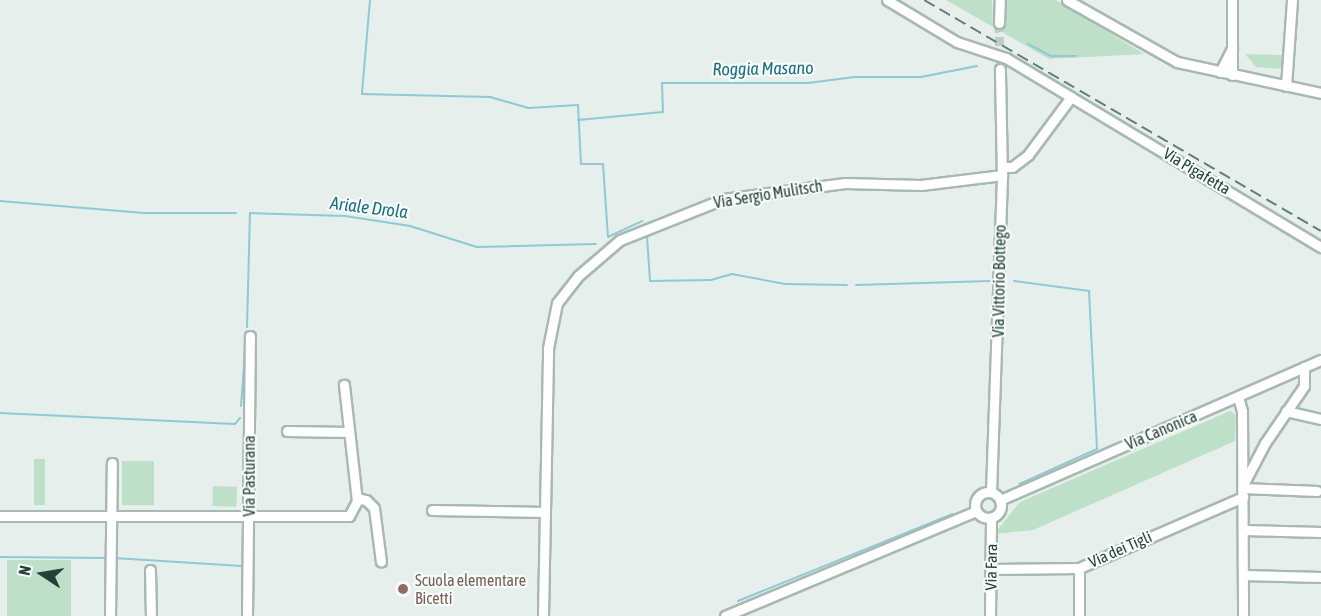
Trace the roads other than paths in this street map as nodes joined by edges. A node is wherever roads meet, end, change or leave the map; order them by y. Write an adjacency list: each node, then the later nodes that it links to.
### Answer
1 (887, 0): 13 (street, Via Pigafetta)
2 (1000, 0): 6 (street)
3 (1067, 0): 9 (street)
4 (1232, 0): 7 (street)
5 (1292, 0): 11 (street)
6 (999, 23)
7 (1232, 48): 9 (street); 10 (street)
8 (1000, 69): 14 (street, Via Vittorio Bottego)
9 (1220, 72): 10 (street)
10 (1232, 75): 11 (street)
11 (1286, 86): 12 (street)
12 (1321, 93)
13 (1071, 97): 14 (street); 15 (street, Via Pigafetta)
14 (1002, 171): 29 (street, Via Vittorio Bottego); 35 (street, Via Sergio Mulitsch)
15 (1321, 247)
16 (250, 336): 38 (street, Via Pasturana)
17 (1321, 360): 18 (street, Via Canonica)
18 (1304, 367): 20 (street, Via Canonica); 21 (street)
19 (344, 385): 24 (street)
20 (1238, 397): 25 (street); 32 (street, Via Canonica)
21 (1286, 411): 22 (street); 26 (street)
22 (1321, 419)
23 (286, 431): 24 (street)
24 (349, 432): 31 (street)
25 (1242, 440): 26 (street); 30 (street)
26 (1259, 453): 30 (street)
27 (112, 463): 37 (street)
28 (1317, 491): 30 (street)
29 (991, 492): 32 (street); 34 (street)
30 (1242, 492): 40 (street); 44 (street, Via dei Tigli)
31 (357, 498): 38 (street); 42 (street)
32 (1000, 500): 39 (street)
33 (432, 510): 35 (street)
34 (976, 511): 39 (street); 52 (street)
35 (545, 512): 51 (street, Via Sergio Mulitsch)
36 (0, 516): 37 (street)
37 (112, 516): 38 (street); 48 (street)
38 (249, 516): 50 (street, Via Pasturana)
39 (991, 518): 43 (street, Via Fara)
40 (1244, 530): 41 (street); 46 (street)
41 (1321, 532)
42 (381, 562)
43 (991, 568): 44 (street, Via dei Tigli); 53 (street, Via Fara)
44 (1079, 568): 54 (street)
45 (150, 570): 49 (street)
46 (1243, 576): 47 (street); 55 (street)
47 (1321, 577)
48 (110, 616)
49 (151, 616)
50 (247, 616)
51 (543, 616)
52 (725, 616)
53 (990, 616)
54 (1079, 616)
55 (1244, 616)

